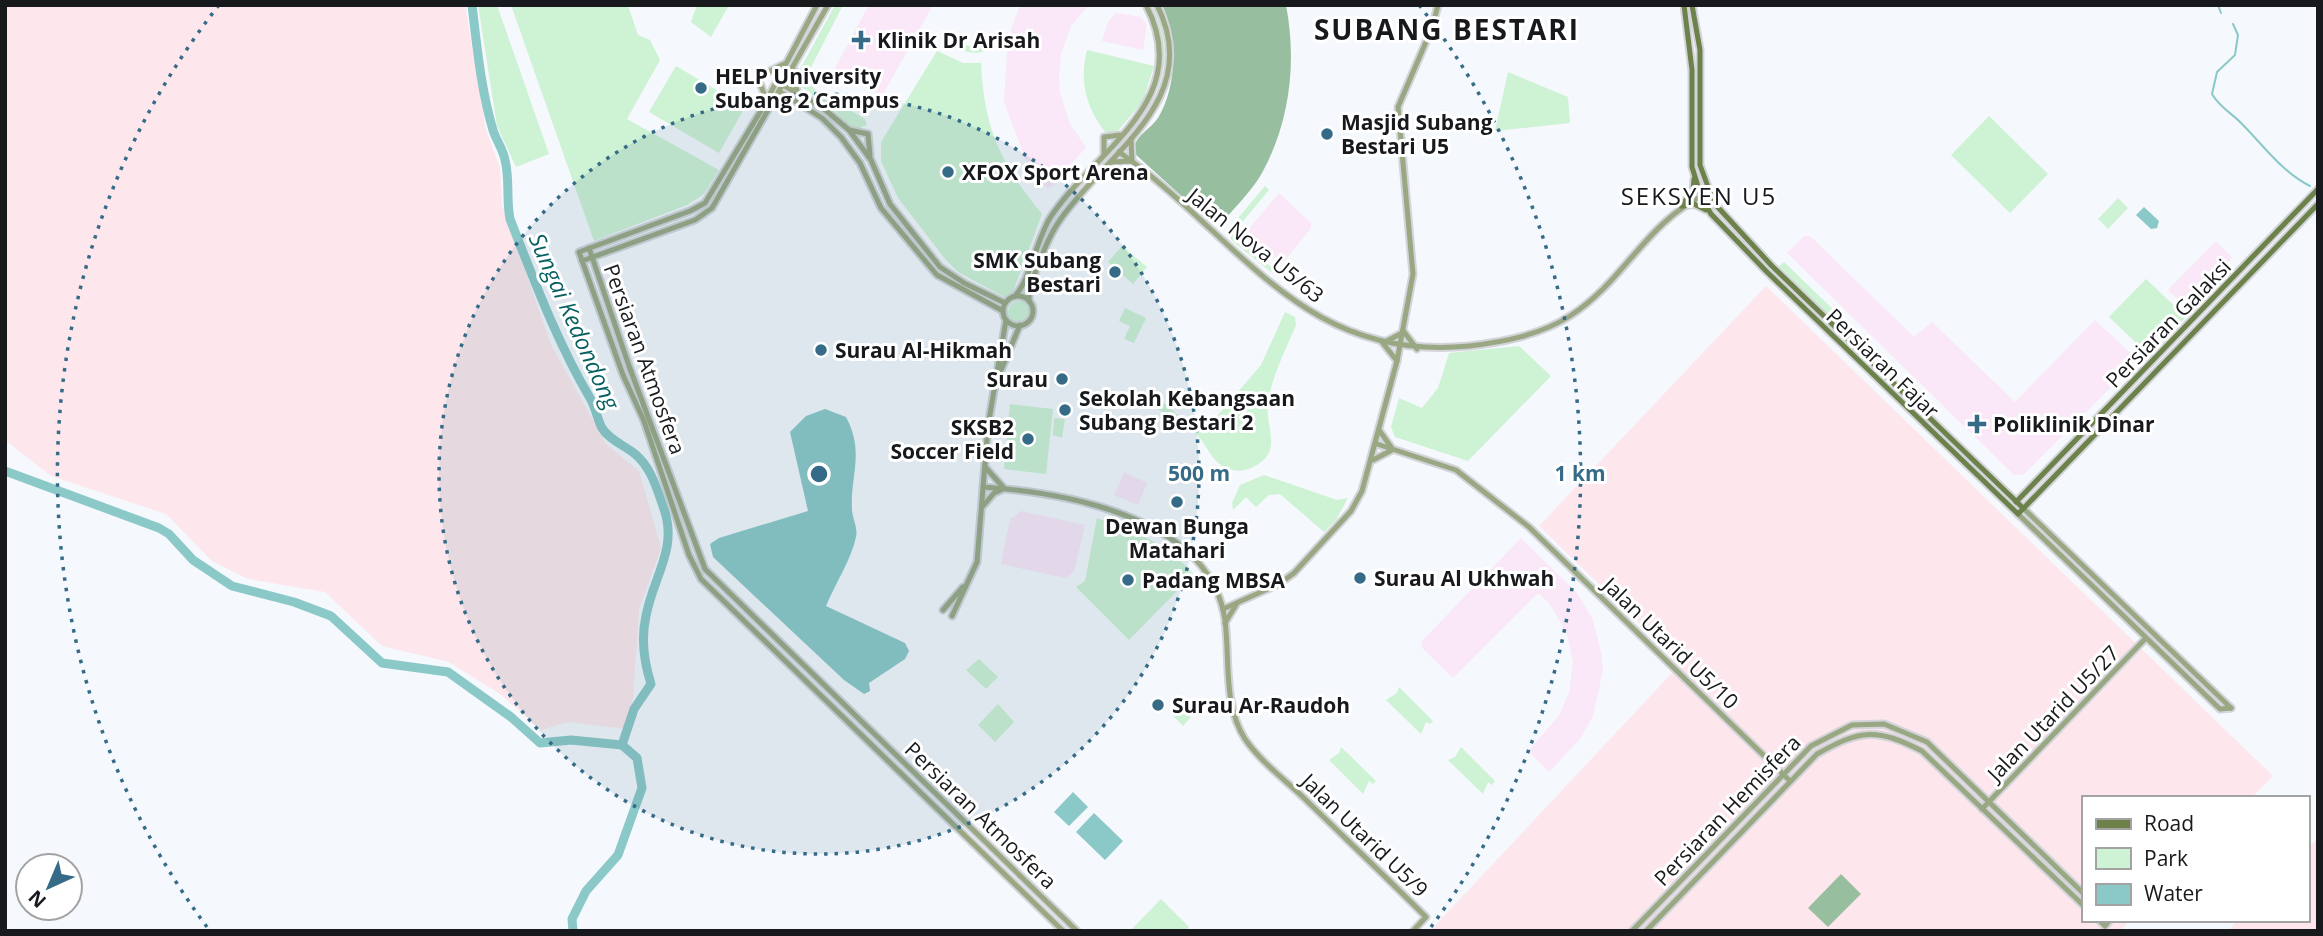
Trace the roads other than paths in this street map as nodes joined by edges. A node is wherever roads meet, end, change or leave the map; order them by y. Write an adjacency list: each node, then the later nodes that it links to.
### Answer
1 (817, 5): 8 (street)
2 (828, 5): 9 (street)
3 (1157, 5): 17 (street)
4 (1438, 5): 41 (street)
5 (1684, 5): 25 (main road, Persiaran Fajar)
6 (1692, 5): 27 (main road)
7 (1146, 6): 16 (street)
8 (789, 60): 10 (street); 14 (street)
9 (796, 64): 11 (street); 12 (street)
10 (775, 85): 11 (street); 14 (street)
11 (782, 89): 12 (street); 13 (street); 14 (street)
12 (798, 93): 15 (street)
13 (794, 100): 14 (street); 24 (street)
14 (765, 111): 32 (street); 33 (street)
15 (849, 130): 18 (street); 21 (street)
16 (1122, 134): 20 (street); 20 (street)
17 (1131, 139): 19 (street); 22 (street)
18 (858, 143): 21 (street); 24 (street)
19 (1119, 152): 22 (street, Jalan Nova U5/63); 23 (street)
20 (1104, 155): 35 (street)
21 (870, 160): 37 (street)
22 (1132, 160): 23 (street); 42 (street, Jalan Nova U5/63)
23 (1110, 162): 36 (street)
24 (860, 163): 38 (street)
25 (1692, 167): 28 (main road, Persiaran Fajar); 30 (main road)
26 (2318, 189): 54 (main road, Persiaran Galaksi)
27 (1708, 193): 28 (street, Jalan Nova U5/63); 54 (main road, Persiaran Fajar)
28 (1701, 196): 30 (street, Jalan Nova U5/63); 31 (main road, Persiaran Fajar)
29 (2318, 204): 57 (main road, Persiaran Galaksi)
30 (1681, 206): 31 (main road); 44 (street, Jalan Nova U5/63)
31 (1711, 214): 56 (main road, Persiaran Fajar)
32 (589, 248): 33 (street, Persiaran Atmosfera); 34 (street, Persiaran Atmosfera)
33 (593, 257): 34 (street); 76 (street, Persiaran Atmosfera)
34 (582, 261): 75 (street, Persiaran Atmosfera)
35 (1015, 296): 36 (street); 37 (street)
36 (1029, 301): 40 (street)
37 (1005, 303): 38 (street)
38 (1003, 311): 39 (street)
39 (1006, 320): 40 (street); 46 (street)
40 (1020, 325): 46 (street)
41 (1404, 332): 42 (street); 43 (street); 44 (street)
42 (1382, 342): 43 (street, Jalan Nova U5/63); 45 (street)
43 (1401, 346): 44 (street, Jalan Nova U5/63); 45 (street)
44 (1417, 349): 45 (street)
45 (1397, 361): 47 (street)
46 (996, 382): 51 (street)
47 (1380, 430): 48 (street); 49 (street)
48 (1377, 444): 49 (street, Jalan Utarid U5/10); 50 (street)
49 (1395, 450): 50 (street); 69 (street, Jalan Utarid U5/10)
50 (1373, 461): 62 (street)
51 (985, 465): 52 (street); 53 (street)
52 (984, 487): 53 (street, Jalan Utarid U5/9); 55 (street)
53 (1004, 488): 55 (street); 61 (street, Jalan Utarid U5/9)
54 (2017, 501): 56 (main road, Persiaran Galaksi); 57 (main road, Persiaran Fajar)
55 (983, 507): 59 (street)
56 (2011, 507): 58 (main road, Persiaran Fajar)
57 (2024, 508): 58 (main road, Persiaran Galaksi); 60 (street, Persiaran Fajar)
58 (2018, 514): 67 (street, Persiaran Fajar)
59 (965, 585): 64 (street); 65 (street)
60 (2110, 591): 67 (street); 68 (street, Persiaran Fajar)
61 (1216, 594): 62 (street); 63 (street, Jalan Utarid U5/9)
62 (1238, 602): 63 (street); 66 (street)
63 (1223, 609): 66 (street, Jalan Utarid U5/9)
64 (943, 611)
65 (952, 616)
66 (1225, 623): 77 (street, Jalan Utarid U5/9)
67 (2146, 638): 68 (street); 68 (street, Persiaran Fajar); 71 (street, Jalan Utarid U5/27)
68 (2193, 671)
69 (1783, 774): 70 (street, Jalan Utarid U5/10); 71 (street, Persiaran Hemisfera); 78 (street, Persiaran Hemisfera)
70 (1790, 782): 72 (street, Persiaran Hemisfera); 79 (street, Persiaran Hemisfera)
71 (1990, 802): 72 (street, Jalan Utarid U5/27); 73 (street, Persiaran Hemisfera)
72 (1982, 809): 74 (street, Persiaran Hemisfera)
73 (2082, 892)
74 (2082, 904)
75 (1063, 931)
76 (1077, 931)
77 (1413, 931)
78 (1632, 931)
79 (1646, 931)

